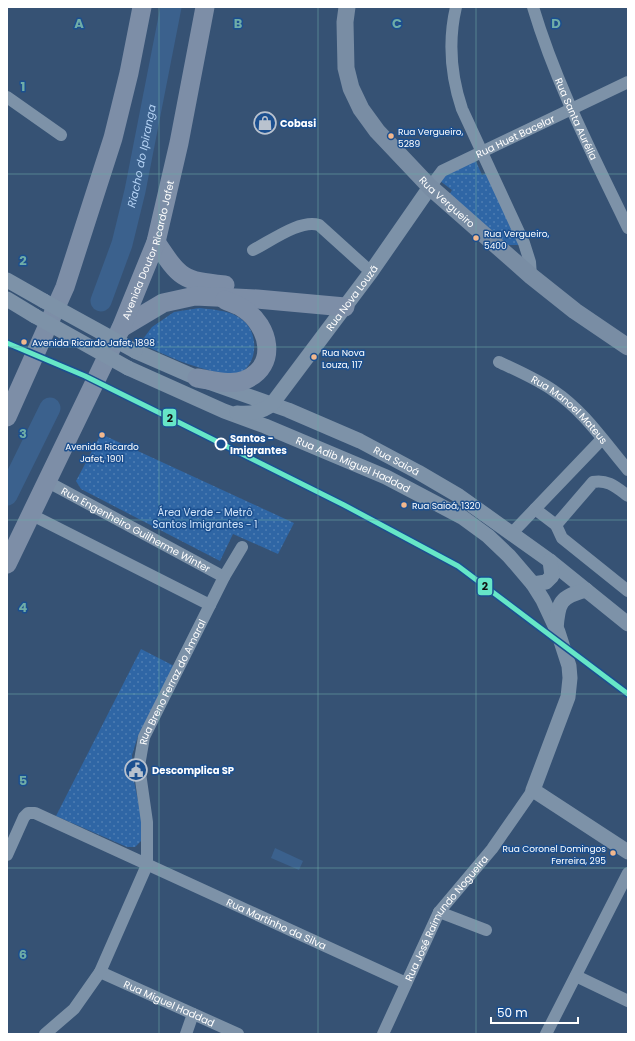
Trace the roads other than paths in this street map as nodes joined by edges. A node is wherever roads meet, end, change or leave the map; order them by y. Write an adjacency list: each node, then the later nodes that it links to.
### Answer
1 (142, 7): 27 (main road)
2 (205, 7): 13 (main road, Avenida Doutor Ricardo Jafet)
3 (347, 7): 11 (main road, Rua Vergueiro)
4 (456, 7): 10 (street)
5 (533, 7): 8 (street, Rua Santa Aurélia)
6 (628, 82): 8 (street, Rua Huet Bacelar)
7 (7, 97): 9 (street)
8 (570, 109): 10 (street, Rua Huet Bacelar); 12 (street, Rua Santa Aurélia)
9 (60, 135)
10 (481, 152): 11 (street, Rua Huet Bacelar); 16 (street)
11 (430, 187): 15 (street, Rua Nova Louzã); 16 (main road, Rua Vergueiro)
12 (628, 228)
13 (156, 242): 20 (main road); 21 (main road, Avenida Doutor Ricardo Jafet)
14 (253, 250): 15 (street)
15 (371, 272): 20 (street, Rua Nova Louzã)
16 (531, 276): 22 (main road, Rua Vergueiro)
17 (7, 280): 24 (street, Rua Saioá, bridge)
18 (216, 296): 20 (main road); 21 (main road); 24 (main road)
19 (7, 299): 26 (street, Rua Adib Miguel Haddad, bridge)
20 (350, 301): 25 (street, Rua Nova Louzã)
21 (121, 328): 30 (main road, Avenida Doutor Ricardo Jafet)
22 (628, 347)
23 (499, 362): 28 (street, Rua Manoel Mateus)
24 (197, 378): 25 (street, Rua Saioá)
25 (272, 404): 26 (street, Rua Nova Louzã); 35 (street, Rua Saioá)
26 (224, 411): 40 (street, Rua Adib Miguel Haddad)
27 (7, 416)
28 (602, 439): 29 (street, Rua Manoel Mateus); 32 (street)
29 (628, 470)
30 (48, 482): 33 (main road, Avenida Doutor Ricardo Jafet); 39 (street, Rua Engenheiro Guilherme Winter)
31 (628, 496): 34 (street)
32 (535, 509): 34 (street); 35 (street)
33 (32, 515): 38 (main road, Avenida Doutor Ricardo Jafet); 43 (street)
34 (556, 526): 42 (street)
35 (511, 534): 37 (street, Rua Saioá)
36 (242, 547): 39 (street, Rua Breno Ferraz do Amaral)
37 (550, 561): 40 (street); 41 (street, Rua Saioá)
38 (7, 564)
39 (224, 577): 43 (street, Rua Breno Ferraz do Amaral)
40 (533, 584): 45 (street, Rua Adib Miguel Haddad)
41 (586, 590): 44 (street, Rua Saioá); 45 (street)
42 (628, 591)
43 (210, 605): 49 (street, Rua Breno Ferraz do Amaral)
44 (628, 624)
45 (556, 629): 46 (street, Rua José Raimundo Nogueira)
46 (532, 790): 47 (street); 51 (street, Rua José Raimundo Nogueira)
47 (628, 852)
48 (7, 855): 49 (street, Rua Martinho da Silva)
49 (147, 865): 53 (street, Rua Breno Ferraz do Amaral); 55 (street, Rua Martinho da Silva)
50 (628, 873): 54 (street)
51 (439, 912): 52 (street); 55 (street, Rua José Raimundo Nogueira)
52 (486, 930)
53 (100, 972): 57 (street, Rua Miguel Haddad); 58 (street, Rua Breno Ferraz do Amaral)
54 (576, 976): 56 (street); 62 (street)
55 (406, 983): 61 (street, Rua José Raimundo Nogueira)
56 (628, 1001)
57 (193, 1014): 59 (street); 60 (street, Rua Miguel Haddad)
58 (45, 1034)
59 (186, 1034)
60 (238, 1034)
61 (383, 1034)
62 (546, 1034)

